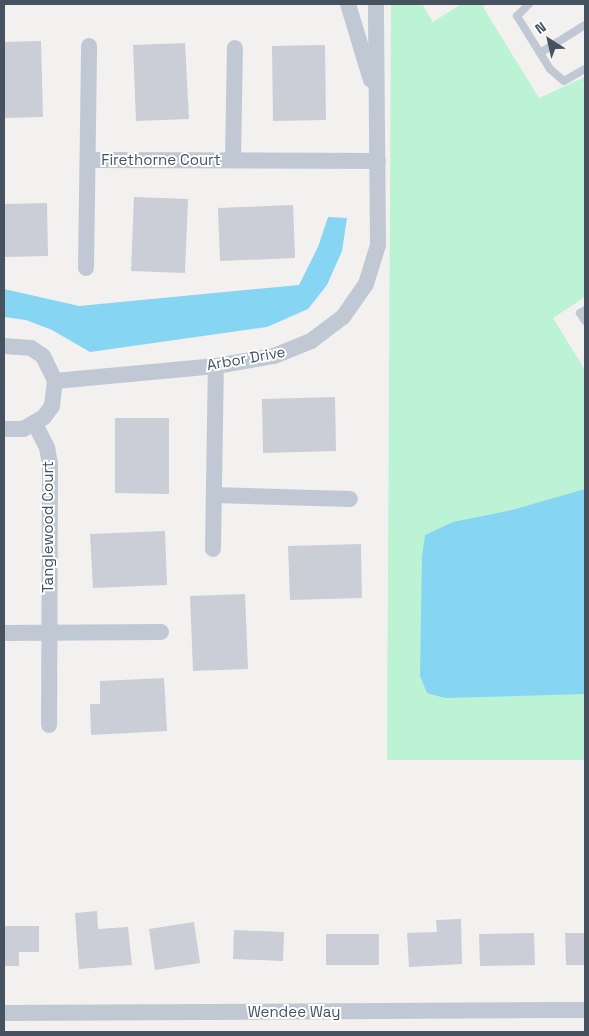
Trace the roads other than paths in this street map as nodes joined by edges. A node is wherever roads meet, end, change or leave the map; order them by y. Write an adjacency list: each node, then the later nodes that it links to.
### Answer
1 (348, 4): 9 (street, Arbor Drive)
2 (376, 4): 9 (street, Arbor Drive)
3 (529, 4): 7 (lane)
4 (585, 25): 7 (lane)
5 (89, 46): 10 (street, Firethorne Court)
6 (235, 48): 11 (street, Firethorne Court)
7 (540, 53): 8 (lane)
8 (585, 69)
9 (375, 92): 12 (street, Arbor Drive)
10 (88, 160): 11 (street, Firethorne Court); 13 (street, Firethorne Court)
11 (234, 160): 12 (street, Firethorne Court)
12 (378, 161): 17 (street, Arbor Drive)
13 (86, 268)
14 (585, 310): 15 (lane)
15 (585, 322)
16 (4, 346): 18 (street)
17 (216, 366): 18 (street, Arbor Drive); 21 (street)
18 (55, 381): 19 (street)
19 (35, 424): 20 (street); 26 (street, Tanglewood Court)
20 (4, 429)
21 (214, 495): 22 (street); 23 (street)
22 (350, 499)
23 (213, 549)
24 (161, 632): 26 (street)
25 (4, 633): 26 (street)
26 (48, 633): 27 (street, Tanglewood Court)
27 (49, 725)
28 (585, 1010): 29 (street, Wendee Way)
29 (4, 1013)

